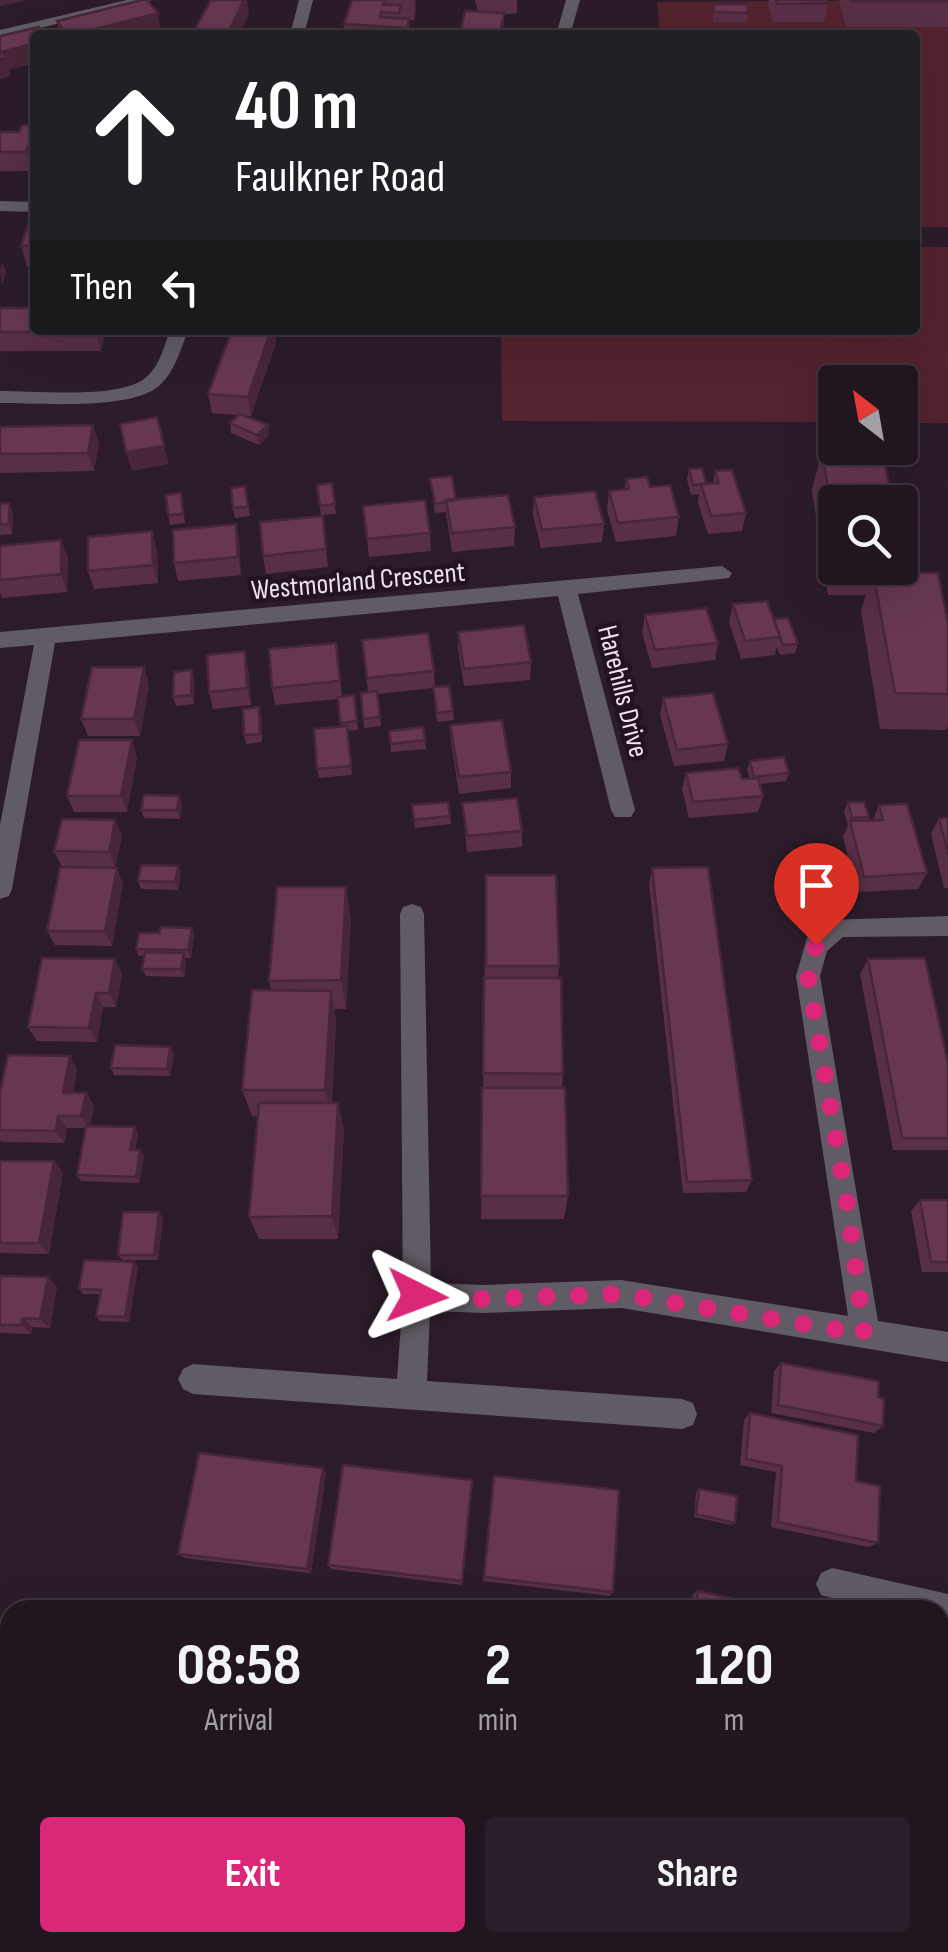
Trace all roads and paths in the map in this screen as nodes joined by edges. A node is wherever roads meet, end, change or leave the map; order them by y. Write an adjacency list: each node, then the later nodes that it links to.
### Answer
1 (145, 0): 6 (street)
2 (306, 0): 4 (street)
3 (572, 0): 5 (street)
4 (297, 30)
5 (563, 30)
6 (0, 34)
7 (0, 206): 8 (street)
8 (30, 206)
9 (177, 335): 10 (street)
10 (0, 397)
11 (722, 573): 12 (street, Westmorland Crescent)
12 (566, 588): 13 (street, Westmorland Crescent); 15 (street, Harehills Drive)
13 (46, 635): 14 (street, Westmorland Crescent); 16 (street)
14 (0, 640)
15 (623, 810)
16 (0, 889)
17 (412, 914): 19 (street)
18 (948, 926): 20 (street)
19 (417, 1296): 20 (street); 23 (street)
20 (864, 1334): 21 (street)
21 (948, 1347)
22 (193, 1379): 23 (street)
23 (411, 1394): 24 (street)
24 (682, 1414)
25 (832, 1584): 26 (street)
26 (903, 1600)

